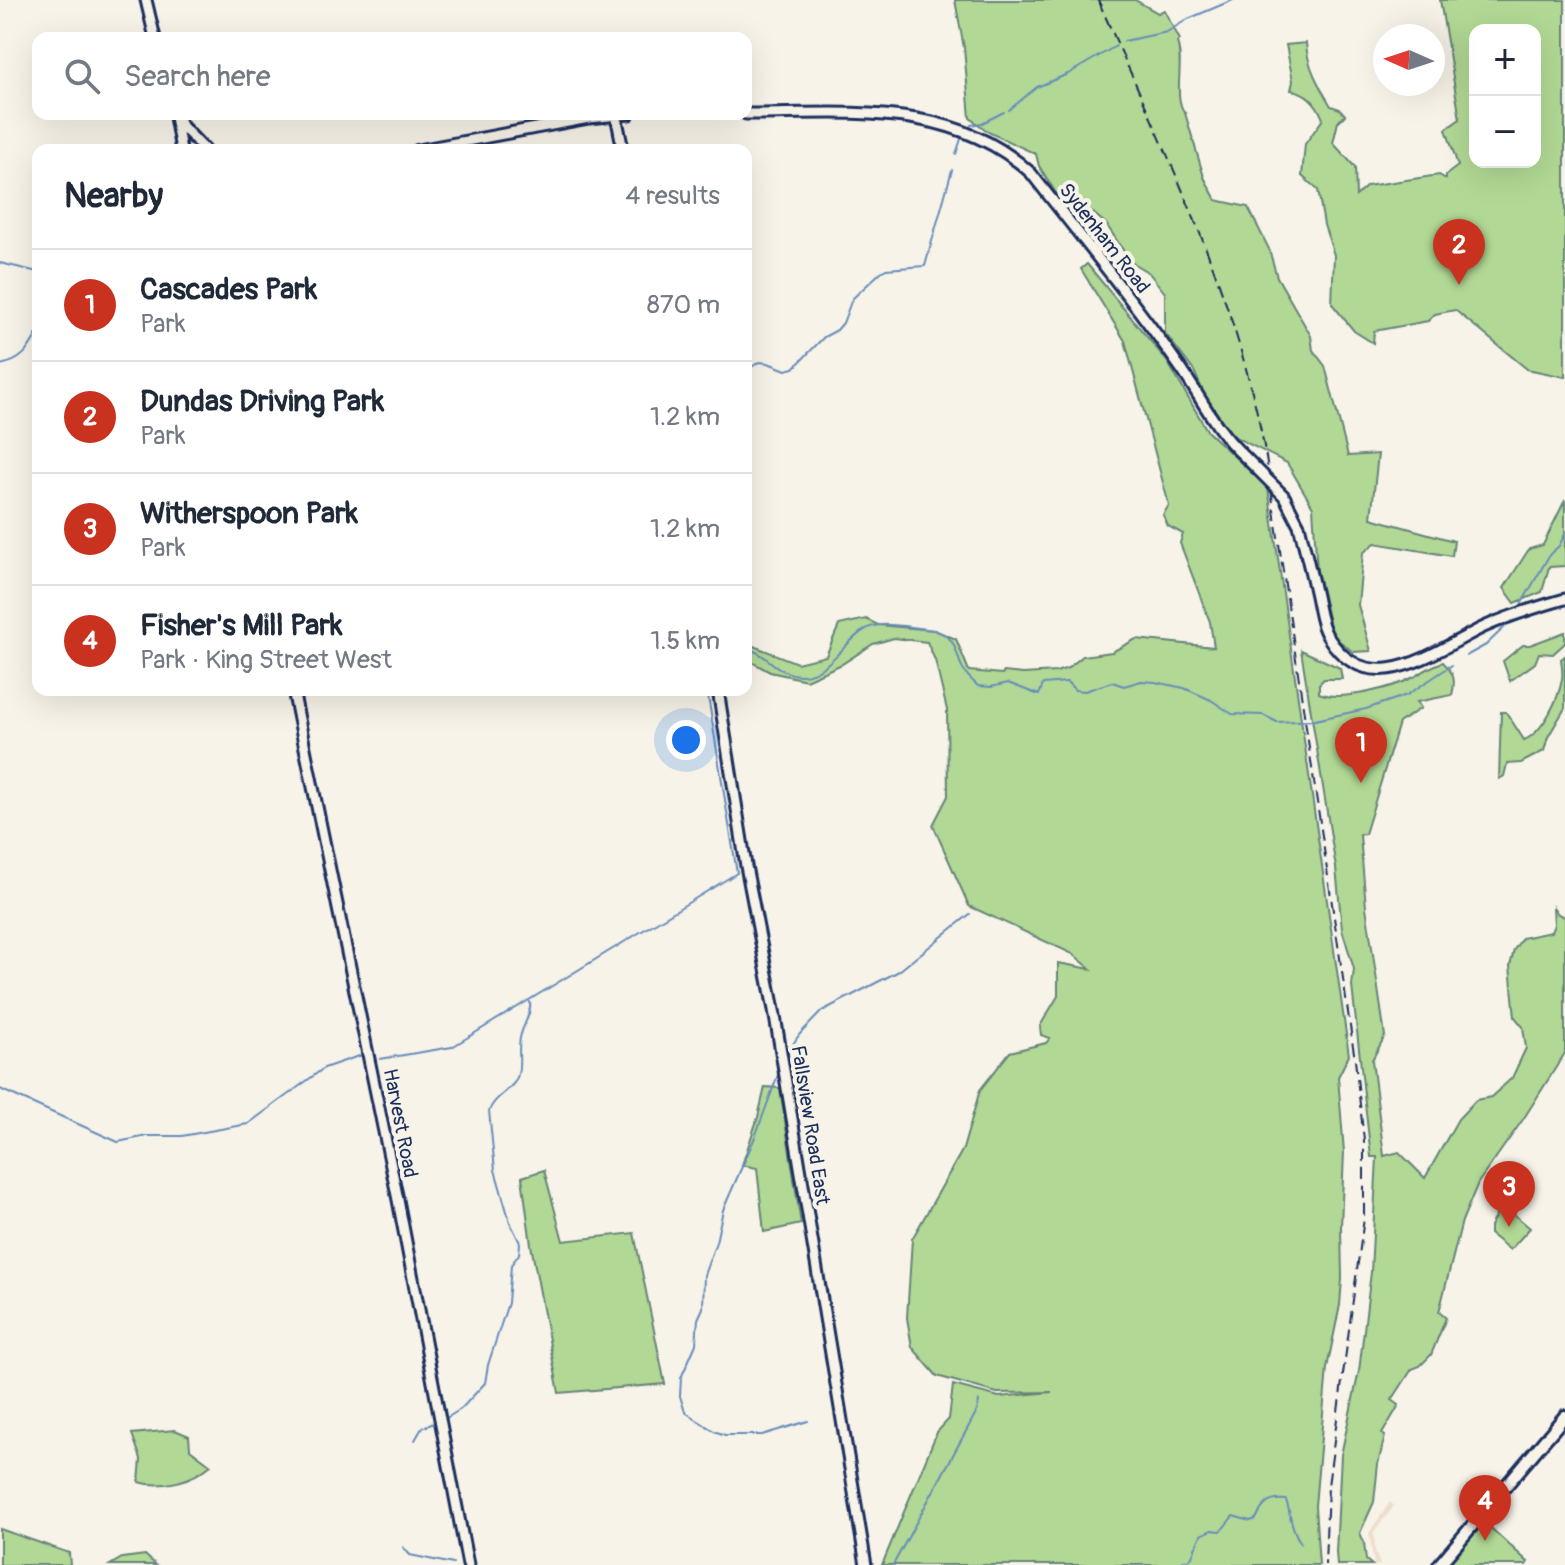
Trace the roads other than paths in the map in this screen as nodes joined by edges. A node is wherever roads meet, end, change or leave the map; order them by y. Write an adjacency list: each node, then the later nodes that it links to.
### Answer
1 (146, 0): 2 (street)
2 (154, 32)
3 (752, 114): 12 (street, Sydenham Road, bridge)
4 (176, 120): 8 (street)
5 (179, 120): 9 (street)
6 (588, 120): 10 (street)
7 (617, 120): 11 (street)
8 (180, 144)
9 (199, 144)
10 (452, 144)
11 (622, 144)
12 (1565, 599)
13 (294, 696): 16 (street, Harvest Road)
14 (719, 696): 17 (street, Fallsview Road East)
15 (1565, 1416): 18 (main road)
16 (468, 1565)
17 (866, 1565)
18 (1439, 1565)

